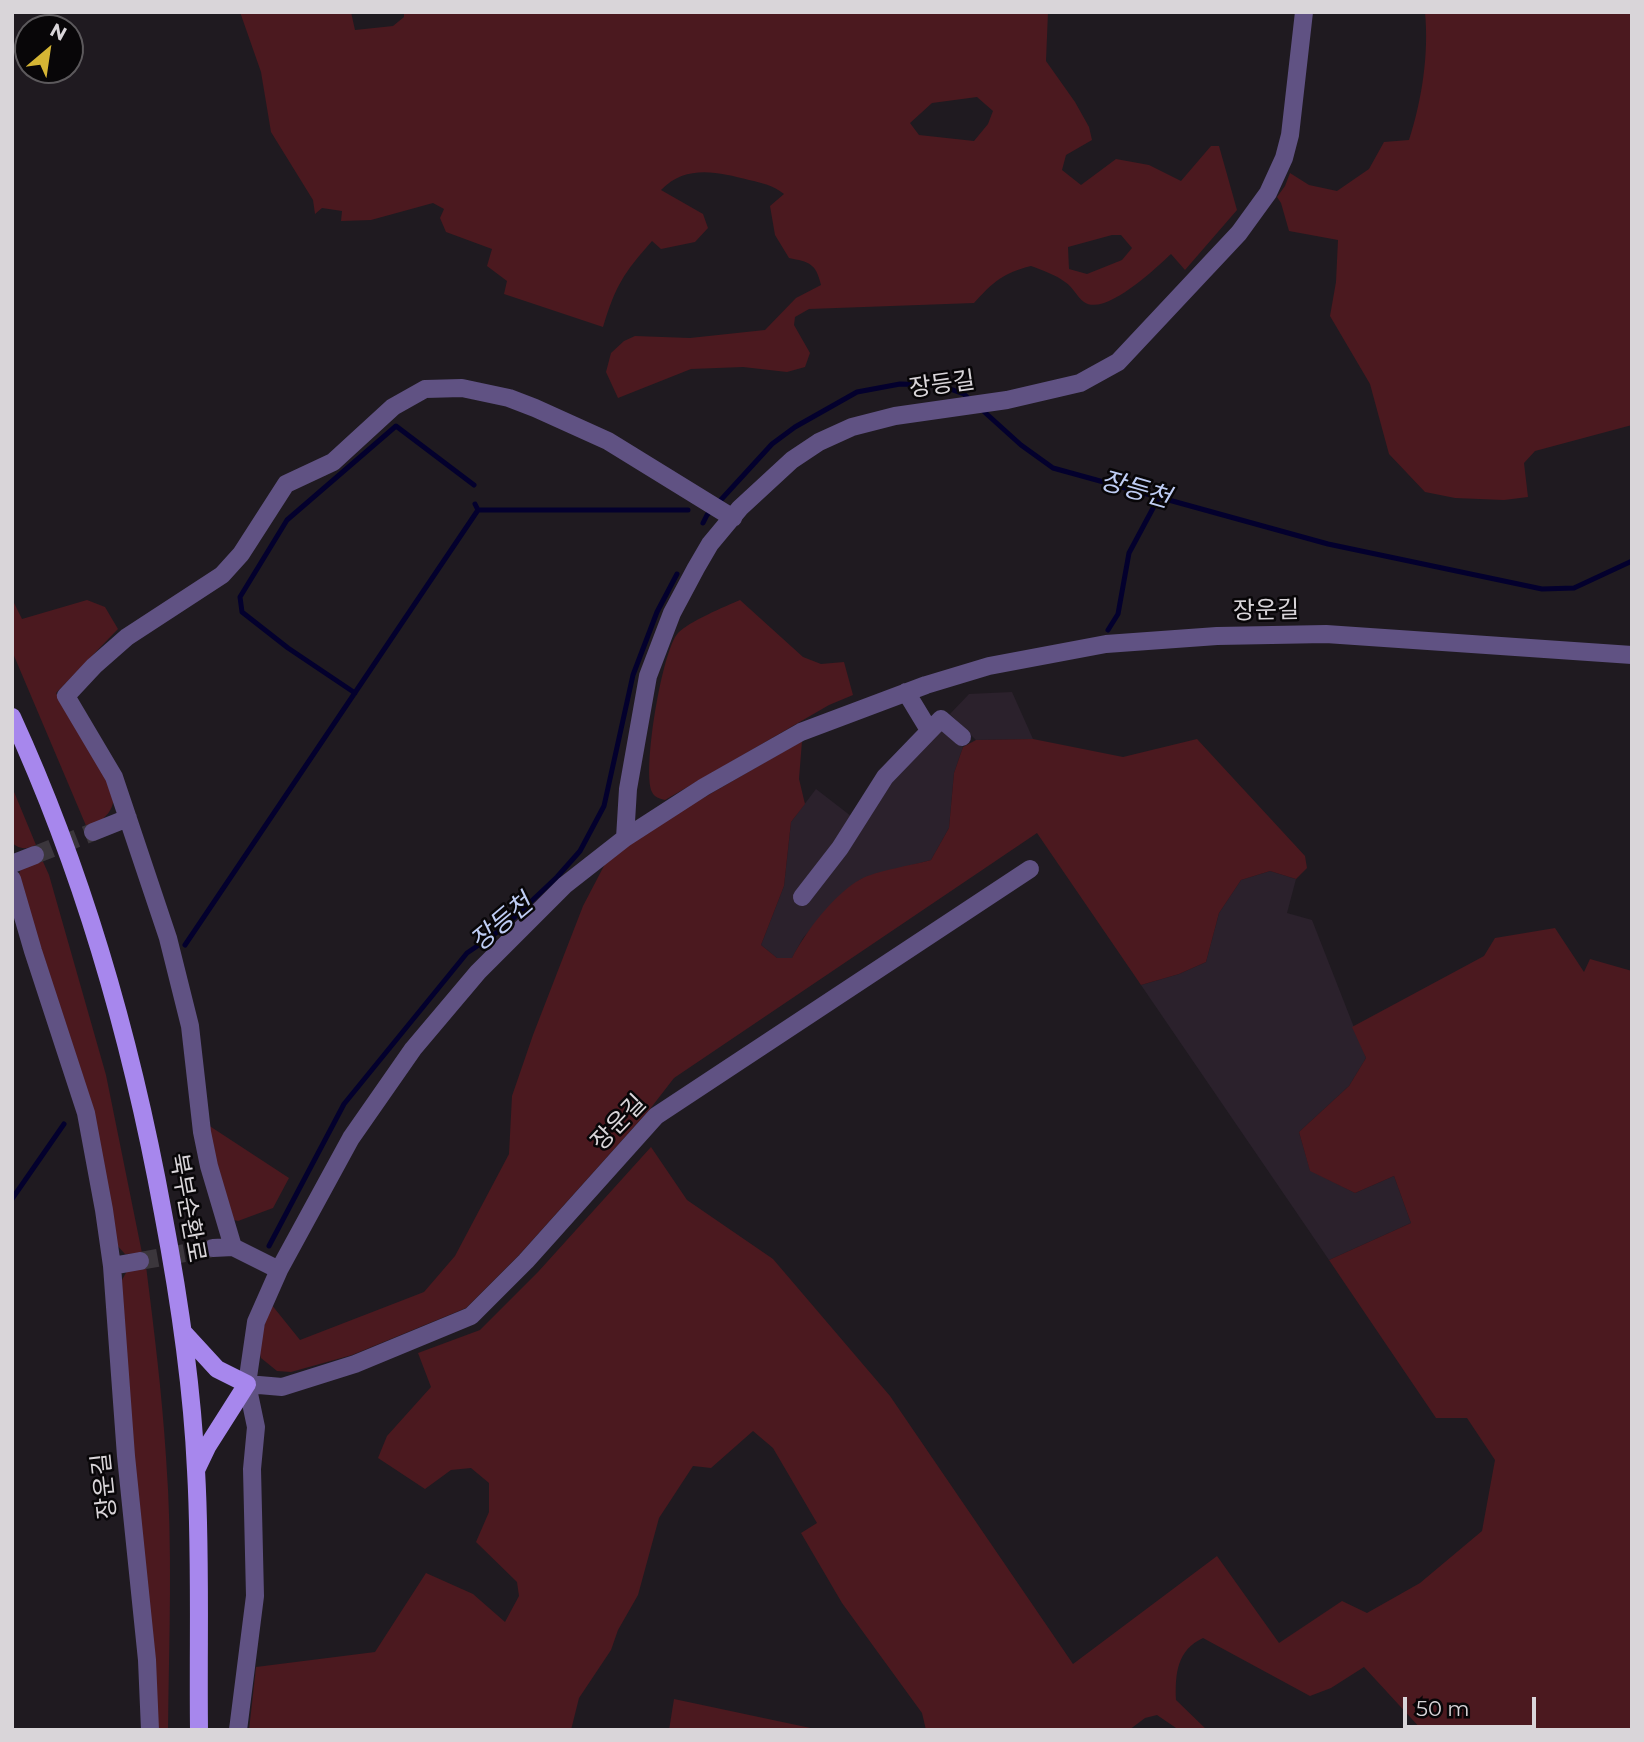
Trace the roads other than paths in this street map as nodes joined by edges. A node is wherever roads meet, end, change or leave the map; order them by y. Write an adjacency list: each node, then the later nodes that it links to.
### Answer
1 (1304, 12): 2 (street, 장등길)
2 (721, 510): 8 (street); 10 (street, 장등길)
3 (1632, 655): 4 (street, 장운길)
4 (906, 692): 6 (street); 10 (street, 장운길)
5 (12, 717): 21 (main road, 북부순환로)
6 (929, 730): 7 (street); 15 (street)
7 (962, 737)
8 (128, 818): 9 (street); 16 (street)
9 (93, 832)
10 (625, 838): 20 (street, 장운길)
11 (35, 855): 12 (street)
12 (12, 864)
13 (1030, 869): 22 (street, 장운길)
14 (12, 879): 19 (street, 장운길)
15 (802, 897)
16 (233, 1247): 17 (street); 20 (street)
17 (213, 1248)
18 (140, 1261): 19 (street)
19 (112, 1266): 24 (street, 장운길)
20 (279, 1270): 22 (street, 장운길)
21 (183, 1332): 22 (main road); 23 (main road, 북부순환로)
22 (247, 1384): 23 (main road); 26 (street, 장운길)
23 (196, 1470): 25 (main road, 북부순환로)
24 (150, 1730)
25 (199, 1730)
26 (238, 1730)

